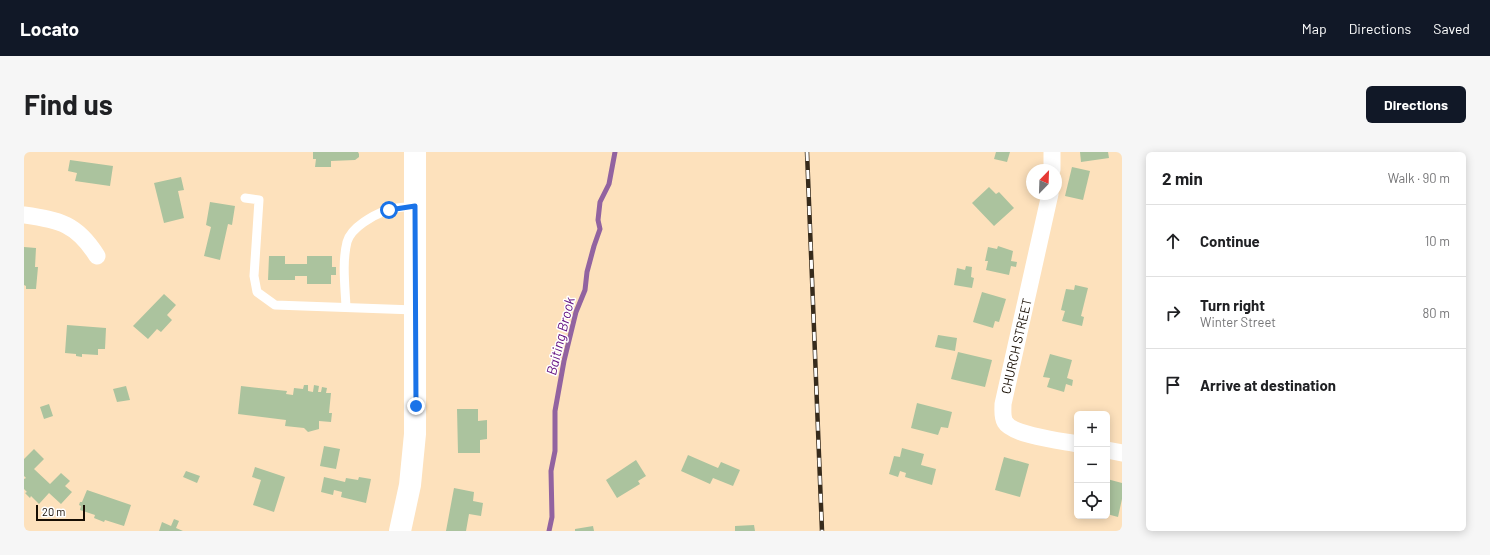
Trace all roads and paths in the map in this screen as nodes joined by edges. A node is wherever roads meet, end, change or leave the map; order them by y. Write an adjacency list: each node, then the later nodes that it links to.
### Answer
1 (415, 152): 6 (main road)
2 (1052, 152): 3 (street)
3 (1052, 164)
4 (245, 198): 9 (lane)
5 (1049, 200): 11 (street, CHURCH STREET)
6 (415, 206): 9 (lane); 10 (main road)
7 (24, 215): 8 (street)
8 (97, 256)
9 (346, 307): 10 (lane)
10 (415, 310): 14 (main road)
11 (1074, 443)
12 (1110, 451): 13 (street)
13 (1122, 454)
14 (400, 531)

